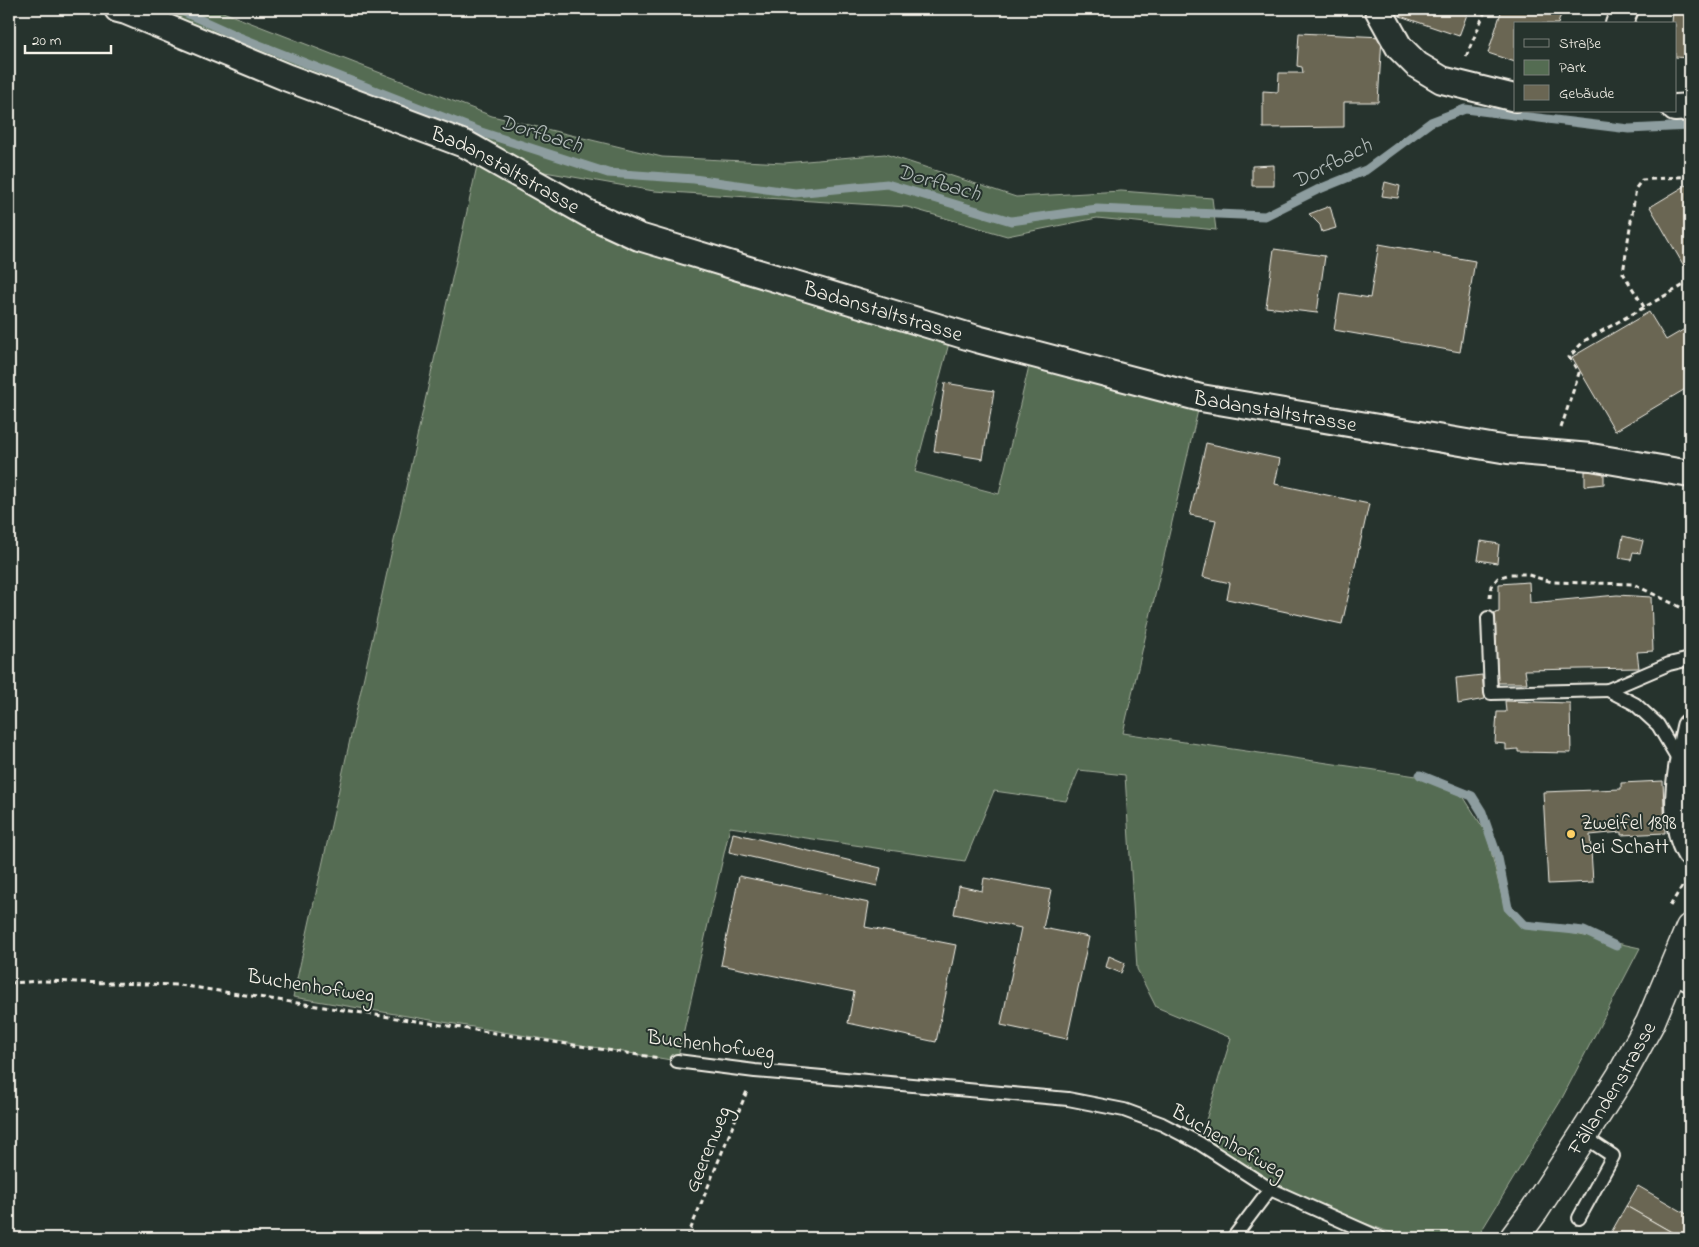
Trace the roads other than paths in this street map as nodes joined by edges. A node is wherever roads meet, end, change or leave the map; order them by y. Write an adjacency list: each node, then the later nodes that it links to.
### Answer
1 (118, 9): 8 (street, Badanstaltstrasse)
2 (1378, 9): 5 (street)
3 (1625, 9): 4 (street)
4 (1620, 22)
5 (1514, 98)
6 (1690, 107): 7 (street)
7 (1676, 108)
8 (1690, 474)
9 (1488, 618): 11 (lane)
10 (1690, 659): 11 (lane)
11 (1608, 690): 13 (lane)
12 (1690, 727): 13 (street)
13 (1682, 766): 14 (street)
14 (1690, 853)
15 (1690, 928): 16 (street, Fällandenstrasse)
16 (1682, 974): 18 (street, Fällandenstrasse)
17 (676, 1061): 19 (lane, Buchenhofweg)
18 (1584, 1136): 20 (lane); 23 (street, Fällandenstrasse)
19 (1270, 1189): 21 (lane); 22 (lane, Buchenhofweg)
20 (1579, 1218)
21 (1233, 1238)
22 (1380, 1238)
23 (1514, 1238)

